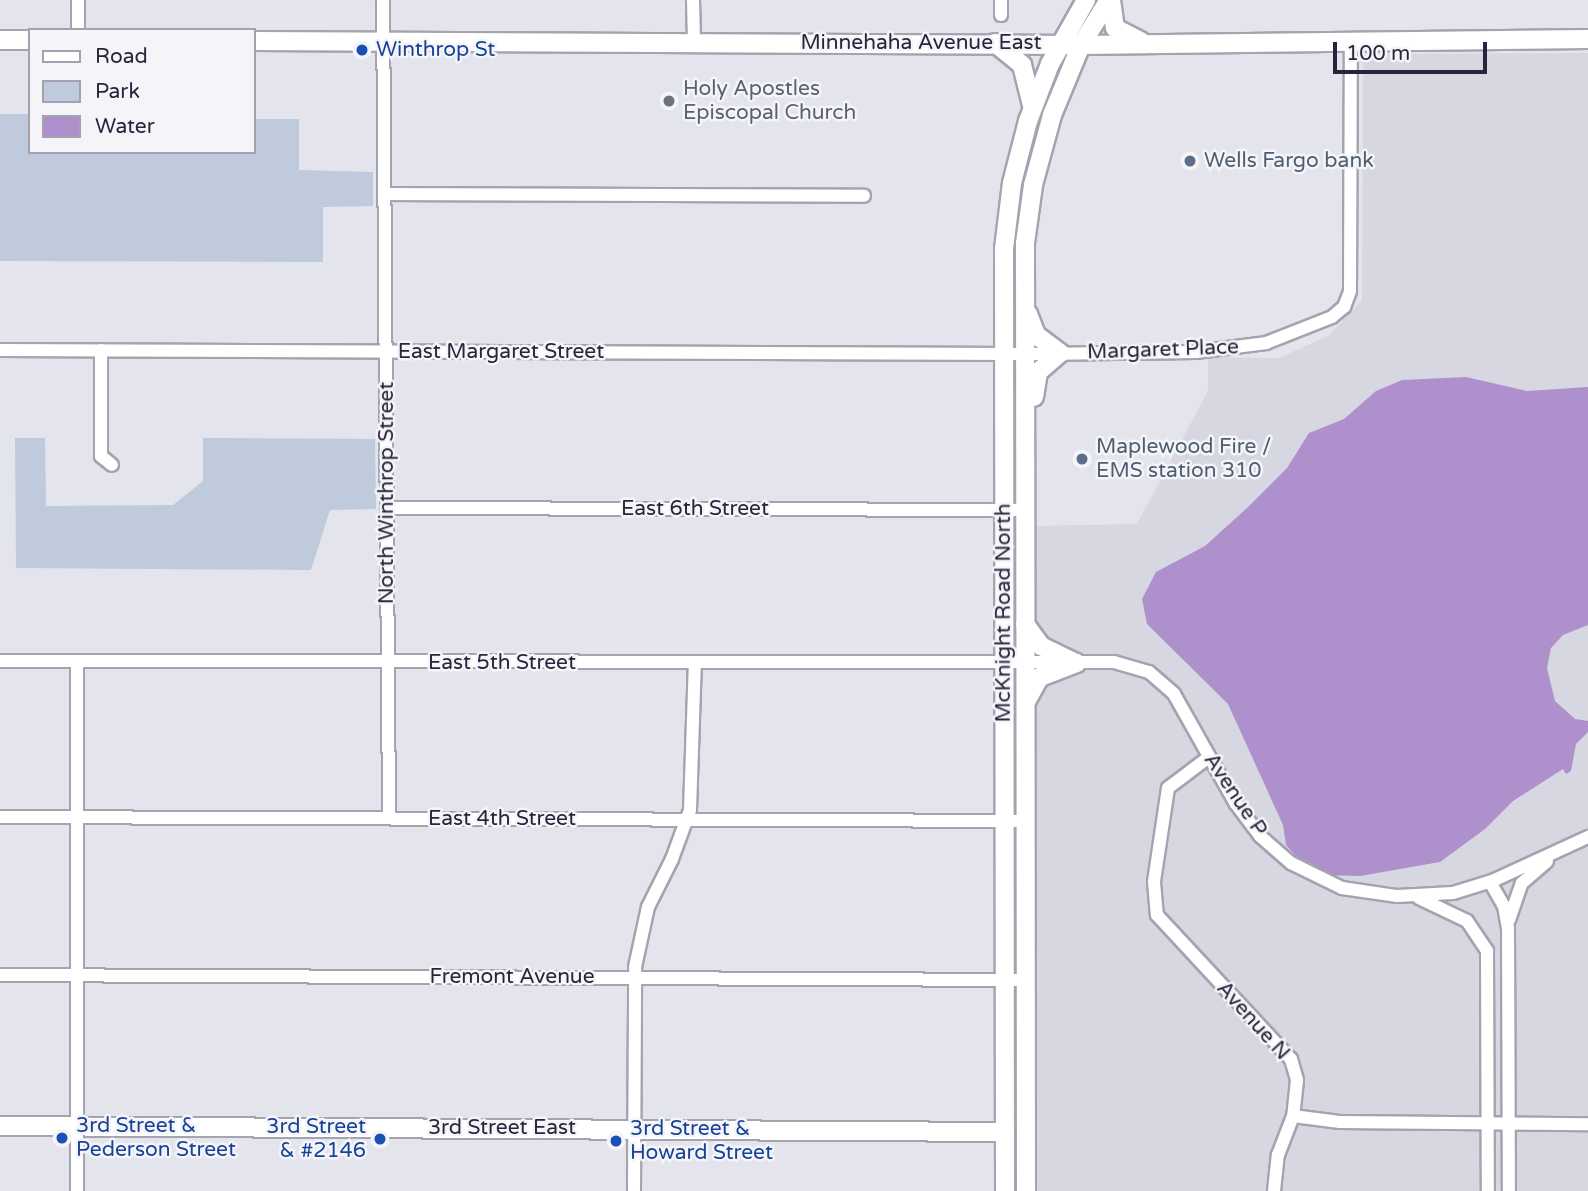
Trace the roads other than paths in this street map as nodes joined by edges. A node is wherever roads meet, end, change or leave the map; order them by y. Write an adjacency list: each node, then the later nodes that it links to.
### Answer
1 (78, 0): 8 (street)
2 (383, 0): 13 (street, North Winthrop Street)
3 (693, 0): 16 (street)
4 (1001, 0): 7 (street)
5 (1086, 0): 18 (main road, McKnight Road North)
6 (1110, 0): 19 (main road); 20 (main road, McKnight Road North)
7 (1001, 15)
8 (78, 28)
9 (1588, 39): 15 (main road, Minnehaha Avenue East)
10 (0, 40): 11 (main road)
11 (28, 40)
12 (256, 41): 13 (main road, Minnehaha Avenue East)
13 (383, 41): 16 (main road, Minnehaha Avenue East); 23 (street, North Winthrop Street)
14 (1351, 41): 15 (main road, Minnehaha Avenue East); 19 (main road, Minnehaha Avenue East); 21 (street, Margaret Place)
15 (1371, 41): 21 (street)
16 (694, 43): 17 (main road, Minnehaha Avenue East)
17 (995, 43): 18 (main road, Minnehaha Avenue East); 22 (main road)
18 (1060, 44): 20 (main road, Minnehaha Avenue East); 22 (main road, McKnight Road North)
19 (1152, 44): 20 (main road, Minnehaha Avenue East)
20 (1081, 45): 25 (main road, McKnight Road North)
21 (1351, 66): 29 (street, Margaret Place)
22 (1032, 107): 30 (main road, McKnight Road North)
23 (385, 194): 24 (street); 28 (street, North Winthrop Street)
24 (864, 196)
25 (1024, 300): 29 (main road); 31 (main road, McKnight Road North)
26 (0, 350): 27 (street, East Margaret Street)
27 (101, 350): 28 (street, East Margaret Street); 33 (street)
28 (386, 351): 30 (street, East Margaret Street); 34 (street, North Winthrop Street)
29 (1060, 353): 31 (street, Margaret Place); 32 (main road)
30 (1003, 354): 31 (street, East Margaret Street); 35 (main road, McKnight Road North)
31 (1025, 354): 32 (main road, McKnight Road North)
32 (1025, 437): 36 (main road, McKnight Road North)
33 (112, 465)
34 (387, 508): 35 (street, East 6th Street); 40 (street, North Winthrop Street)
35 (1003, 510): 36 (street, East 6th Street); 43 (main road, McKnight Road North)
36 (1024, 510): 37 (main road, McKnight Road North)
37 (1024, 622): 42 (main road); 44 (main road, McKnight Road North)
38 (0, 661): 39 (street, East 5th Street)
39 (77, 661): 40 (street, East 5th Street); 48 (street)
40 (388, 662): 41 (street, East 5th Street); 49 (street, North Winthrop Street)
41 (695, 663): 43 (street, East 5th Street); 50 (street)
42 (1076, 663): 44 (street, Avenue P); 45 (main road); 46 (street, Avenue P)
43 (1004, 664): 44 (street, East 5th Street); 51 (main road, McKnight Road North)
44 (1024, 664): 45 (main road, McKnight Road North)
45 (1024, 712): 52 (main road, McKnight Road North)
46 (1209, 757): 56 (street, Avenue P); 63 (street, Avenue N)
47 (0, 817): 48 (street, East 4th Street)
48 (77, 818): 49 (street, East 4th Street); 59 (street)
49 (389, 818): 50 (street, East 4th Street)
50 (687, 821): 51 (street, East 4th Street); 60 (street)
51 (1004, 821): 52 (street, East 4th Street); 61 (main road, McKnight Road North)
52 (1025, 821): 62 (main road, McKnight Road North)
53 (1588, 837): 54 (street, Avenue P)
54 (1567, 846): 55 (street, Avenue P); 57 (street)
55 (1490, 882): 56 (street, Avenue P); 57 (street)
56 (1416, 896): 64 (street)
57 (1508, 928): 65 (street)
58 (0, 975): 59 (street, Fremont Avenue)
59 (77, 975): 60 (street, Fremont Avenue); 68 (street)
60 (634, 978): 61 (street, Fremont Avenue); 69 (street)
61 (1004, 979): 62 (street, Fremont Avenue); 70 (main road, McKnight Road North)
62 (1025, 980): 74 (main road, McKnight Road North)
63 (1293, 1116): 64 (street); 75 (street, Avenue N)
64 (1488, 1125): 65 (street); 76 (street)
65 (1508, 1125): 66 (street); 77 (street)
66 (1588, 1125)
67 (0, 1126): 68 (main road, 3rd Street East)
68 (79, 1127): 69 (main road, 3rd Street East); 71 (street)
69 (633, 1128): 70 (main road, 3rd Street East); 72 (street)
70 (1005, 1132): 73 (main road, McKnight Road North)
71 (77, 1191)
72 (634, 1191)
73 (1005, 1191)
74 (1028, 1191)
75 (1274, 1191)
76 (1488, 1191)
77 (1508, 1191)

